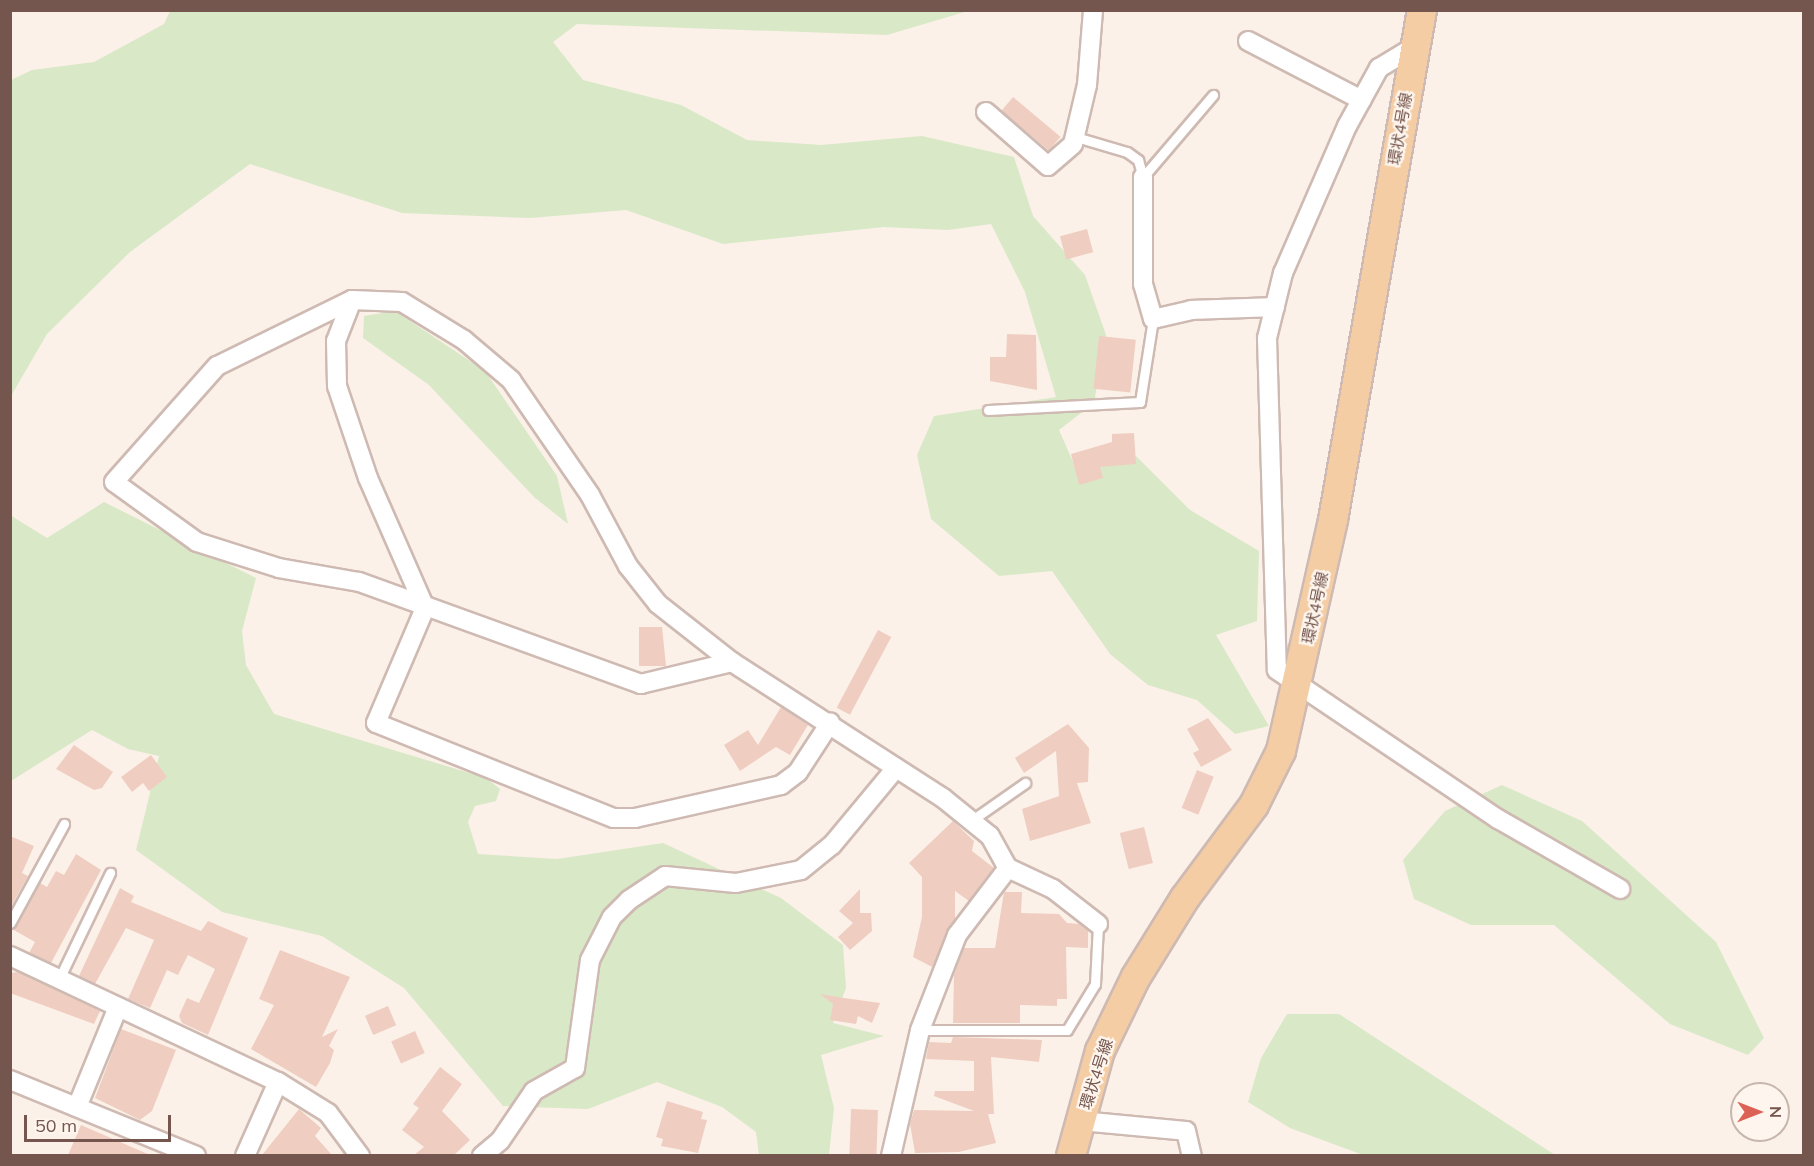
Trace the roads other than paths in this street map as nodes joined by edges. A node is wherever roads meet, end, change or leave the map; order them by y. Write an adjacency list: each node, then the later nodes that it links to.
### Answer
1 (1092, 10): 8 (street)
2 (1422, 10): 4 (main road, 環状4号線)
3 (1248, 41): 6 (street)
4 (1414, 47): 6 (street); 16 (main road, 環状4号線)
5 (1213, 95): 9 (lane)
6 (1362, 100): 11 (street)
7 (986, 112): 8 (street)
8 (1076, 137): 9 (lane)
9 (1143, 177): 12 (street)
10 (352, 300): 14 (street); 14 (street); 15 (street)
11 (1275, 307): 12 (street); 16 (street)
12 (1153, 319): 13 (lane)
13 (988, 410)
14 (424, 608): 15 (street); 17 (street)
15 (732, 662): 17 (street)
16 (1299, 685): 24 (street); 34 (main road, 環状4号線)
17 (830, 723): 18 (street)
18 (896, 768): 20 (street); 38 (street)
19 (1025, 783): 20 (lane)
20 (972, 820): 22 (street)
21 (64, 824): 25 (lane)
22 (1008, 868): 26 (street); 30 (street)
23 (110, 873): 28 (lane)
24 (1620, 889)
25 (10, 923)
26 (1098, 924): 30 (lane)
27 (10, 956): 28 (street)
28 (59, 979): 29 (street)
29 (118, 1007): 32 (street); 33 (street)
30 (920, 1030): 39 (street)
31 (10, 1080): 33 (street)
32 (278, 1082): 36 (street); 37 (street)
33 (76, 1107): 35 (street)
34 (1081, 1121): 40 (main road, 環状4号線); 41 (street)
35 (196, 1155)
36 (245, 1155)
37 (360, 1155)
38 (482, 1155)
39 (891, 1155)
40 (1071, 1155)
41 (1192, 1155)

